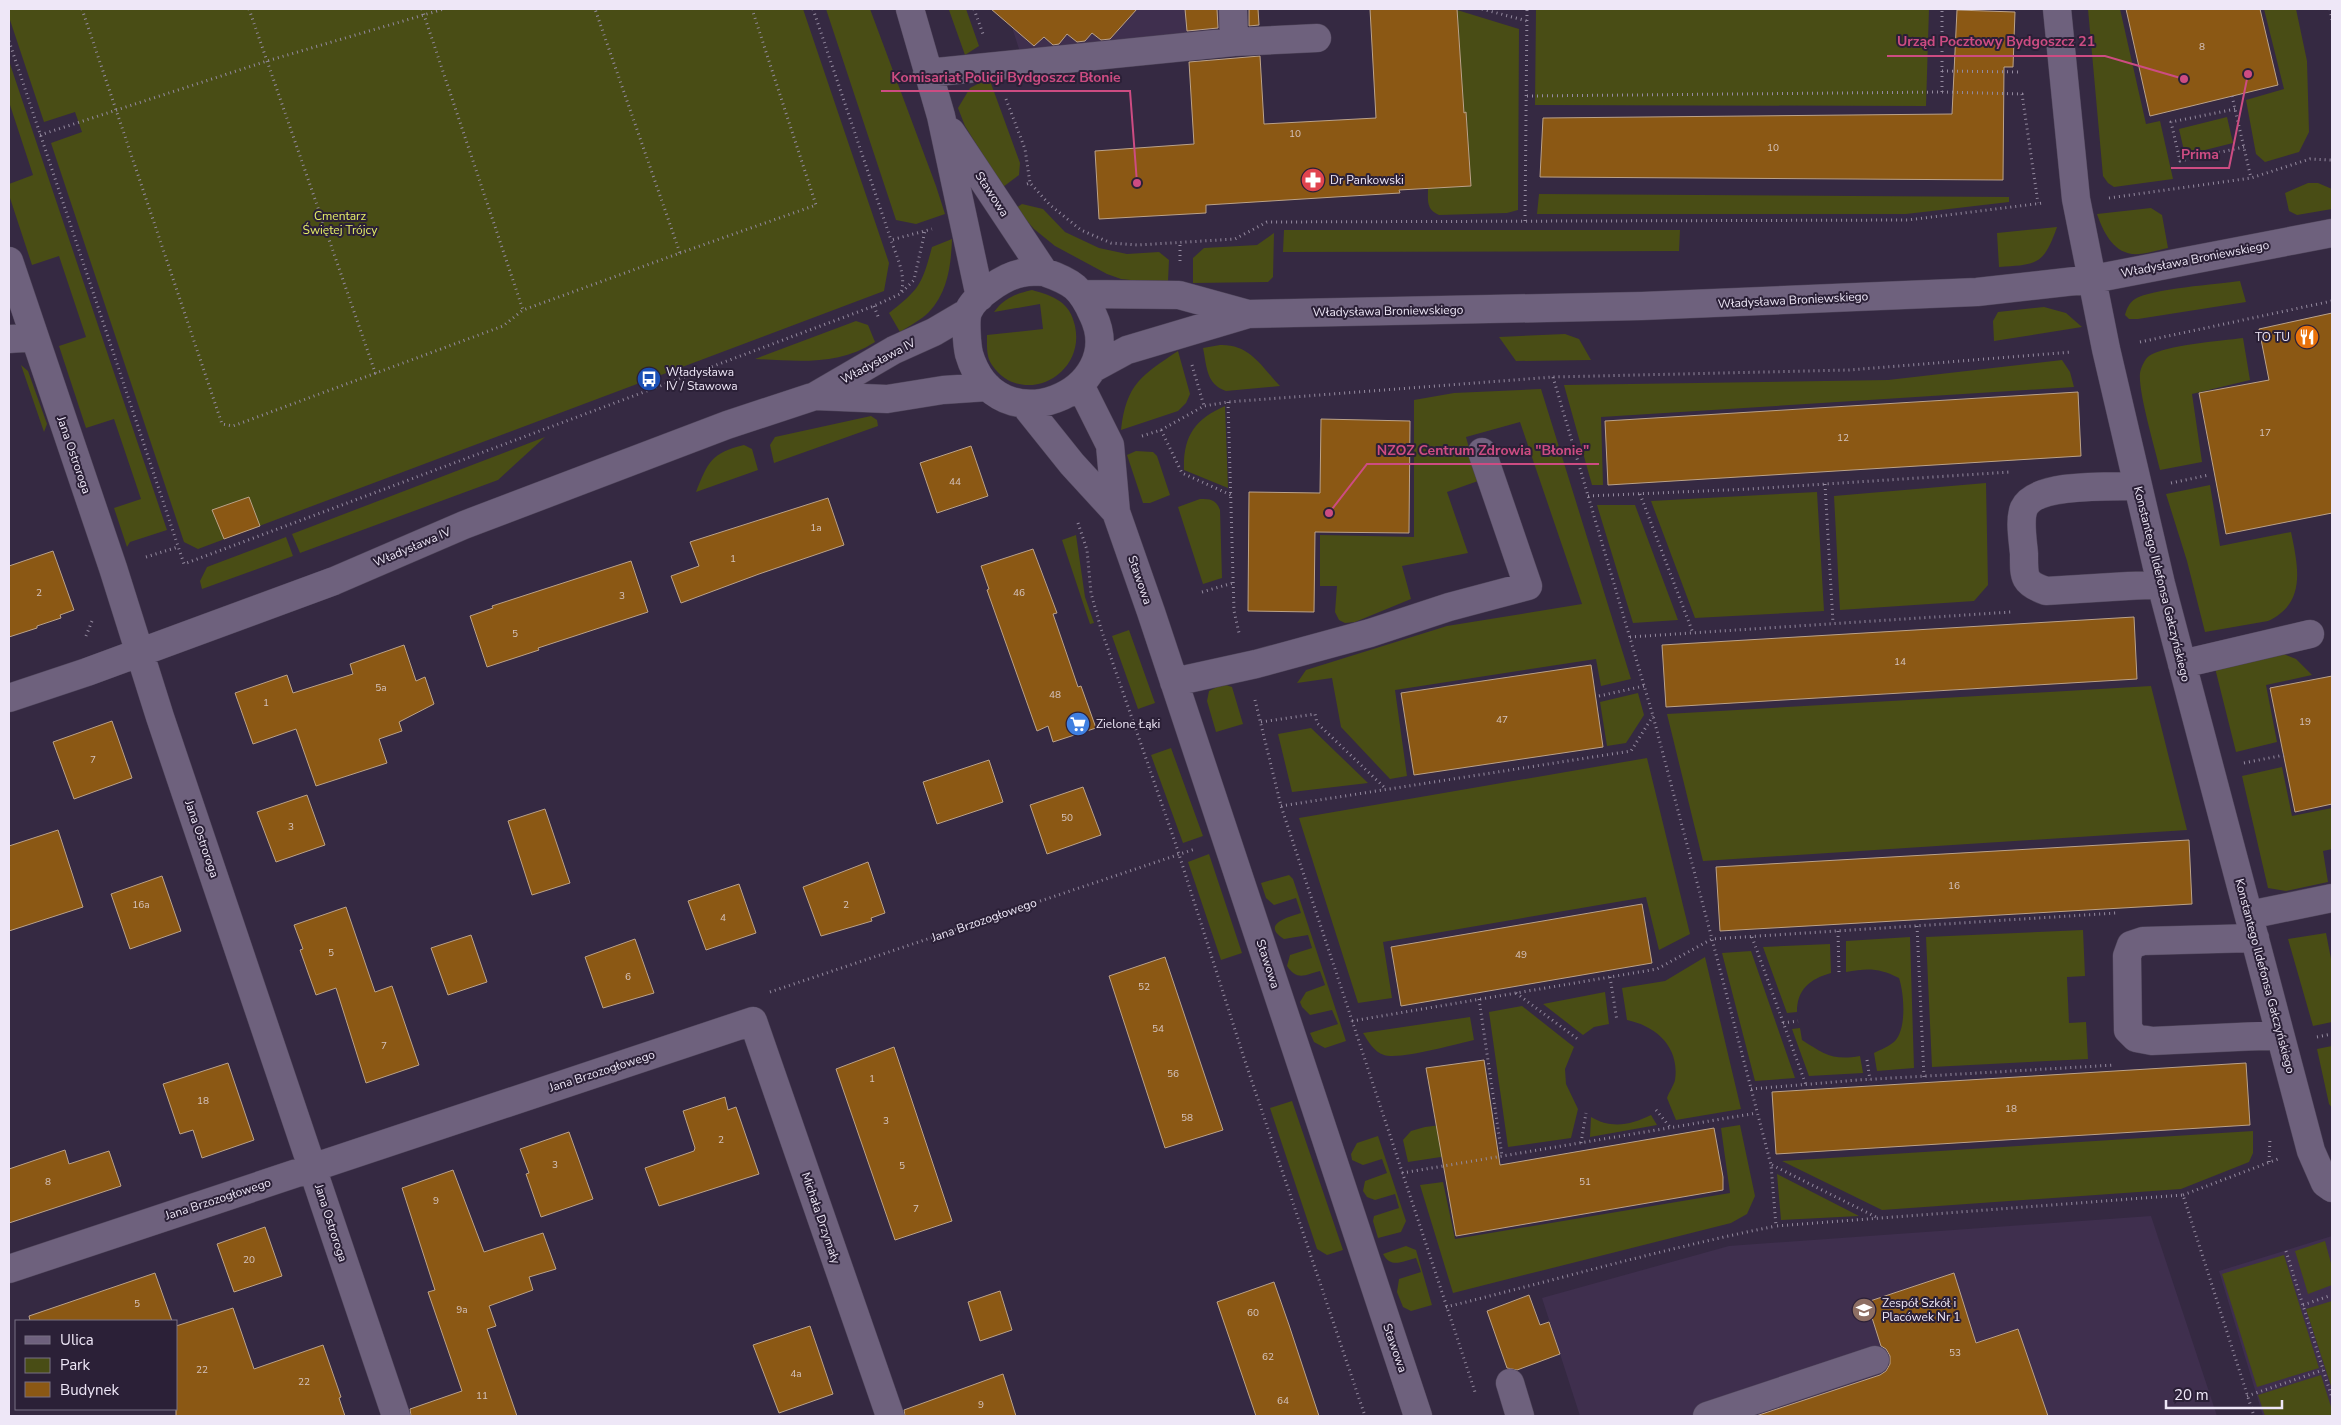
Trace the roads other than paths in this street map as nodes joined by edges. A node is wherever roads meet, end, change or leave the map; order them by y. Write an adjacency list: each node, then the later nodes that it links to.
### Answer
1 (910, 9): 6 (street, Stawowa)
2 (1233, 9): 5 (street)
3 (2057, 9): 11 (street, Konstantego Ildefonsa Gałczyńskiego)
4 (1317, 38): 5 (street)
5 (1234, 42): 6 (street)
6 (928, 73): 7 (street, Stawowa)
7 (941, 116): 10 (street, Stawowa); 13 (street, Stawowa)
8 (2332, 233): 11 (street, Władysława Broniewskiego)
9 (9, 261): 15 (street, Jana Ostroroga)
10 (1044, 272): 12 (street); 13 (street)
11 (2093, 279): 14 (street, Władysława Broniewskiego); 21 (street, Konstantego Ildefonsa Gałczyńskiego)
12 (1084, 294): 14 (street, Władysława Broniewskiego); 16 (street)
13 (974, 304): 17 (street); 18 (street, Władysława IV)
14 (1248, 314): 16 (street, Władysława Broniewskiego)
15 (22, 338): 25 (street, Jana Ostroroga)
16 (1086, 377): 19 (street); 22 (street, Stawowa)
17 (988, 387): 18 (street, Władysława IV); 19 (street)
18 (815, 396): 25 (street, Władysława IV)
19 (1024, 404): 22 (street, Stawowa)
20 (1482, 452): 27 (street)
21 (2138, 486): 23 (street, Konstantego Ildefonsa Gałczyńskiego); 23 (street)
22 (1116, 512): 27 (street, Stawowa)
23 (2161, 584): 26 (street, Konstantego Ildefonsa Gałczyńskiego)
24 (2310, 634): 26 (street)
25 (140, 652): 28 (street, Władysława IV); 33 (street, Jana Ostroroga)
26 (2182, 664): 30 (street, Konstantego Ildefonsa Gałczyńskiego)
27 (1174, 682): 40 (street, Stawowa)
28 (9, 698)
29 (2332, 898): 30 (street)
30 (2252, 926): 32 (street, Konstantego Ildefonsa Gałczyńskiego); 32 (street)
31 (753, 1021): 33 (street, Jana Brzozogłowego); 39 (street, Michała Drzymały)
32 (2280, 1035): 34 (street, Konstantego Ildefonsa Gałczyńskiego)
33 (313, 1167): 35 (street, Jana Brzozogłowego); 38 (street, Jana Ostroroga)
34 (2332, 1188)
35 (9, 1269)
36 (1876, 1360): 42 (street)
37 (1510, 1383): 41 (street)
38 (396, 1416)
39 (890, 1416)
40 (1418, 1416)
41 (1520, 1416)
42 (1707, 1416)

